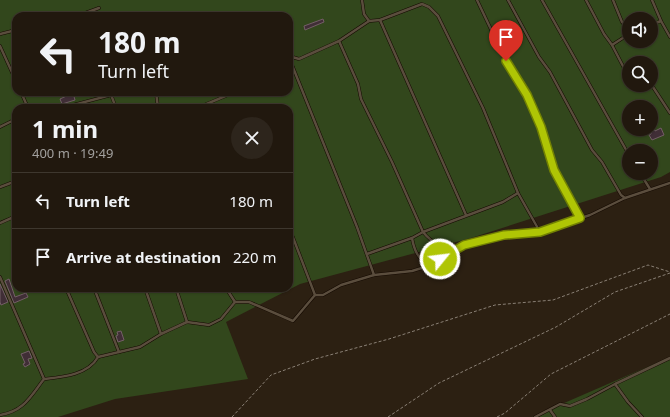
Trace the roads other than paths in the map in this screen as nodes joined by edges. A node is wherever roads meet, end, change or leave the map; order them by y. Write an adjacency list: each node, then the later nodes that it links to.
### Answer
1 (362, 0): 11 (lane)
2 (477, 0): 44 (lane)
3 (508, 0): 41 (lane)
4 (542, 0): 34 (lane)
5 (586, 0): 20 (lane)
6 (613, 0): 13 (lane)
7 (652, 0): 12 (lane)
8 (99, 8): 9 (lane)
9 (88, 12)
10 (380, 20): 11 (lane); 40 (lane); 42 (lane)
11 (369, 21): 19 (lane)
12 (661, 21): 14 (lane); 17 (lane)
13 (622, 22)
14 (658, 22)
15 (12, 31): 16 (lane)
16 (0, 34)
17 (670, 37)
18 (622, 39): 20 (lane)
19 (338, 42): 22 (lane); 46 (lane)
20 (612, 45): 23 (lane)
21 (0, 46): 25 (lane)
22 (294, 58)
23 (622, 64)
24 (293, 70): 51 (lane)
25 (12, 72)
26 (656, 92): 31 (lane)
27 (104, 96): 29 (lane)
28 (226, 96): 30 (lane)
29 (76, 104)
30 (206, 104)
31 (670, 113)
32 (12, 121): 33 (lane)
33 (0, 127)
34 (623, 144)
35 (644, 180): 39 (lane)
36 (12, 182): 38 (lane)
37 (670, 183): 39 (lane)
38 (0, 187)
39 (650, 189): 41 (lane)
40 (518, 194): 42 (lane); 47 (lane)
41 (625, 198): 44 (lane)
42 (466, 215): 46 (lane)
43 (12, 218): 45 (lane)
44 (580, 218): 47 (lane)
45 (0, 223)
46 (423, 232): 49 (lane); 50 (lane)
47 (540, 232): 50 (lane)
48 (293, 237): 60 (lane)
49 (412, 238): 51 (lane); 52 (lane)
50 (463, 246): 52 (lane)
51 (367, 254): 53 (lane)
52 (428, 266): 53 (lane)
53 (374, 275): 60 (lane)
54 (0, 277): 67 (lane)
55 (68, 292): 65 (lane)
56 (96, 292): 64 (lane)
57 (145, 292): 63 (lane)
58 (177, 292): 62 (lane)
59 (229, 292): 61 (lane)
60 (315, 295): 61 (lane)
61 (235, 302): 62 (lane)
62 (187, 322): 63 (lane)
63 (161, 334): 64 (lane)
64 (119, 352): 65 (lane)
65 (98, 357): 67 (lane)
66 (670, 358): 68 (lane)
67 (44, 379): 70 (lane)
68 (615, 384): 69 (lane); 73 (lane)
69 (550, 410): 71 (lane); 72 (lane)
70 (0, 415)
71 (535, 417)
72 (555, 417)
73 (642, 417)

